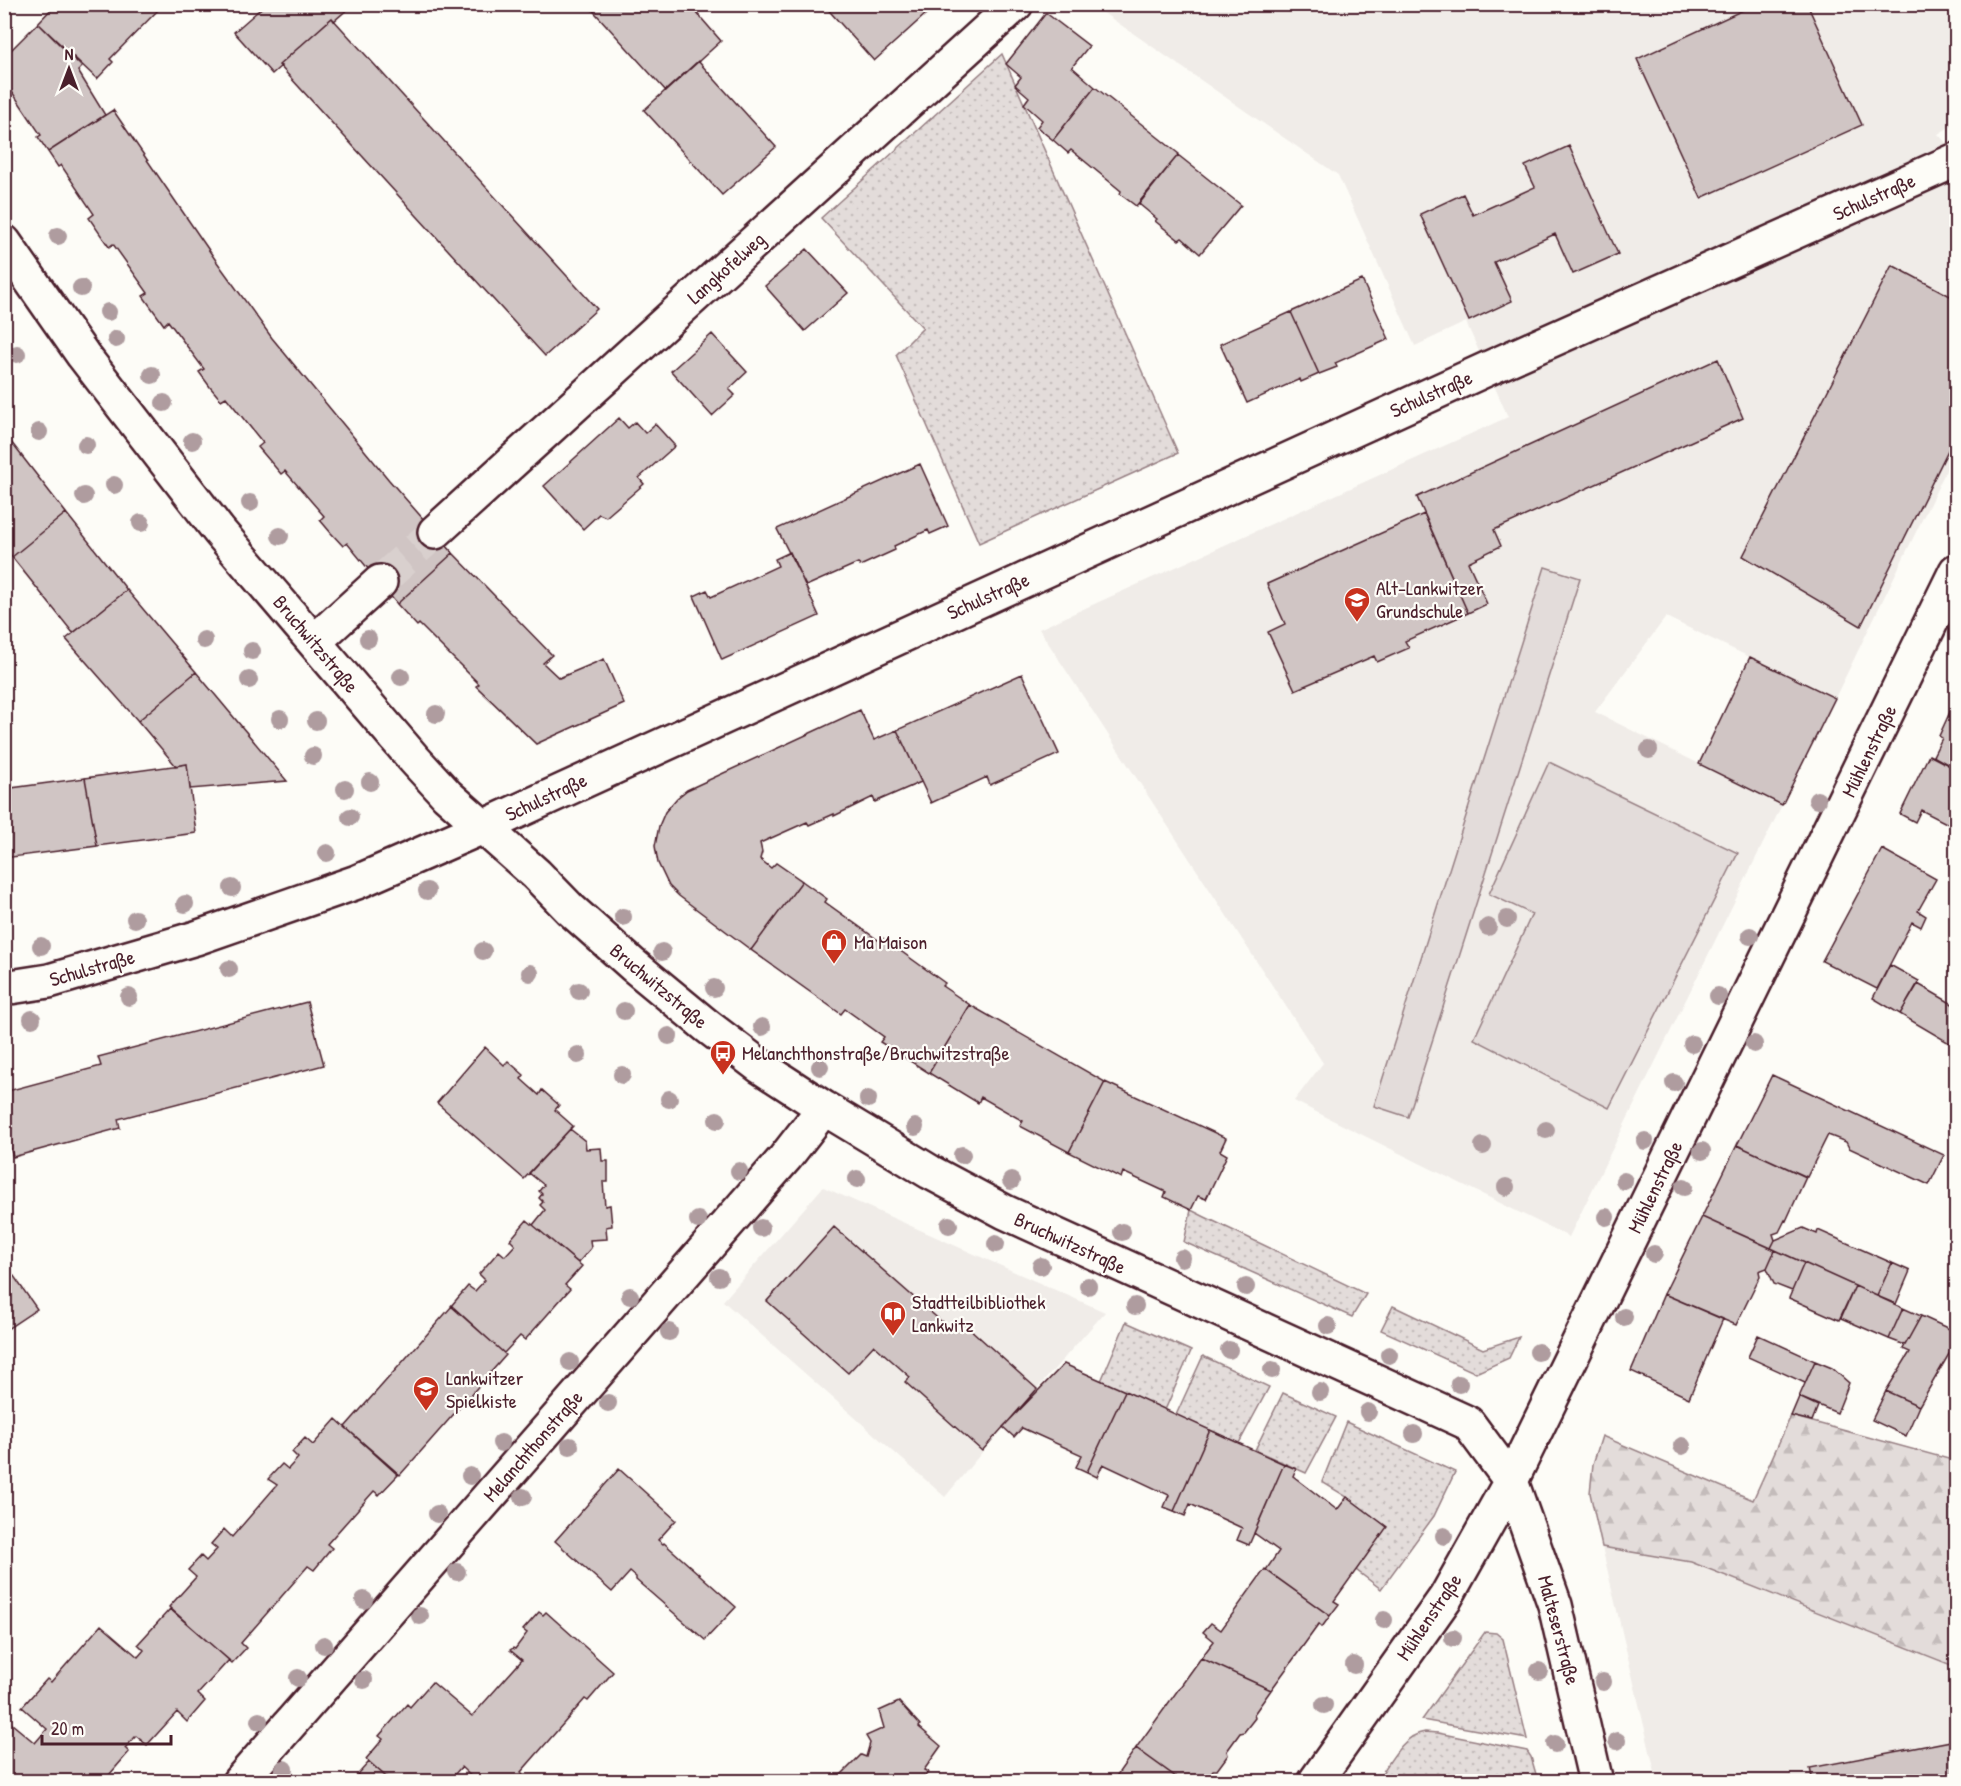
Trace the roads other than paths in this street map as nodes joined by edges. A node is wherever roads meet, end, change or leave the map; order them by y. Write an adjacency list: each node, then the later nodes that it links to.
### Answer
1 (1016, 4): 4 (street, Langkofelweg)
2 (1956, 160): 8 (street, Schulstraße)
3 (4, 242): 7 (street, Bruchwitzstraße)
4 (435, 532)
5 (1956, 571): 11 (street, Mühlenstraße)
6 (380, 582): 7 (street)
7 (314, 642): 8 (street, Bruchwitzstraße)
8 (483, 827): 9 (street, Schulstraße); 10 (street, Bruchwitzstraße)
9 (4, 988)
10 (824, 1108): 11 (street, Bruchwitzstraße); 12 (street, Melanchthonstraße)
11 (1511, 1481): 13 (street, Mühlenstraße); 14 (street, Malteserstraße)
12 (239, 1782)
13 (1315, 1782)
14 (1596, 1782)

